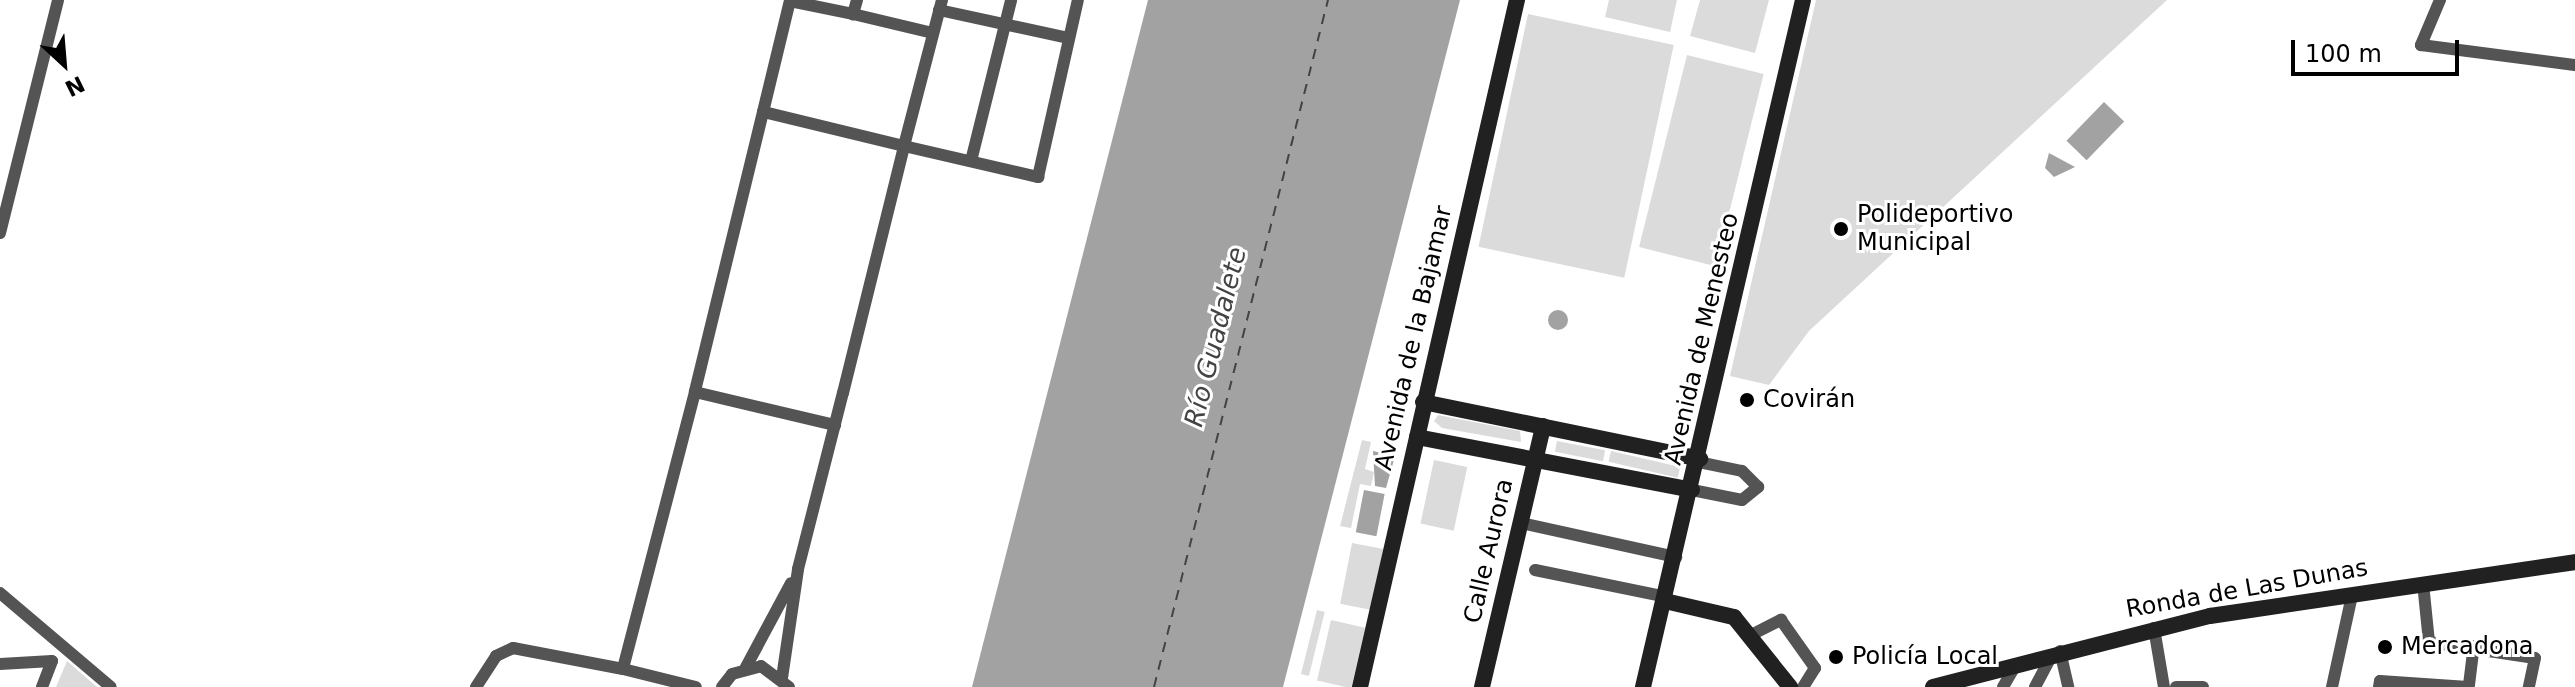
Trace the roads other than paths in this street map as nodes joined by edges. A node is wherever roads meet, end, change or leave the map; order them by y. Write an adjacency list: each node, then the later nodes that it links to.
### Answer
1 (58, 0): 18 (street)
2 (790, 0): 10 (street); 15 (street)
3 (857, 0): 10 (street)
4 (1011, 0): 11 (street)
5 (1078, 0): 13 (street)
6 (1517, 0): 20 (street, Avenida de la Bajamar)
7 (1803, 0): 25 (street, Avenida de Menesteo)
8 (2440, 0): 14 (street)
9 (941, 5): 11 (street); 12 (street)
10 (853, 14): 12 (street)
11 (1005, 24): 13 (street); 17 (street)
12 (933, 33): 16 (street)
13 (1069, 38): 17 (street)
14 (2575, 65)
15 (763, 112): 16 (street); 19 (street)
16 (904, 146): 17 (street); 21 (street)
17 (971, 161)
18 (0, 233)
19 (695, 392): 21 (street); 43 (street)
20 (1423, 402): 22 (street); 23 (street, Avenida de la Bajamar)
21 (835, 425): 30 (street)
22 (1543, 426): 24 (street, Calle Aurora); 25 (street)
23 (1417, 437): 24 (street); 53 (street, Avenida de la Bajamar)
24 (1535, 458): 26 (street); 27 (street, Calle Aurora)
25 (1699, 461): 26 (street, Avenida de Menesteo); 26 (street)
26 (1692, 490): 28 (street, Avenida de Menesteo)
27 (1521, 523): 28 (street); 54 (street, Calle Aurora)
28 (1676, 557): 35 (street, Avenida de Menesteo)
29 (2575, 562): 32 (street, Ronda de Las Dunas)
30 (798, 569): 42 (street); 45 (street)
31 (1535, 570): 35 (street)
32 (2423, 583): 34 (street, Ronda de Las Dunas); 38 (street)
33 (0, 593): 49 (street)
34 (2352, 595): 36 (street, Ronda de Las Dunas); 64 (street)
35 (1666, 599): 37 (street); 55 (street, Avenida de Menesteo)
36 (2154, 628): 39 (street, Ronda de Las Dunas); 62 (street)
37 (1751, 635): 56 (street); 57 (street)
38 (2474, 646): 47 (street); 66 (street)
39 (2056, 652): 41 (street, Ronda de Las Dunas); 60 (street); 61 (street)
40 (0, 664): 48 (street)
41 (2015, 666): 44 (street, Ronda de Las Dunas); 59 (street)
42 (746, 667): 45 (street); 52 (street)
43 (623, 669): 50 (street); 51 (street)
44 (1973, 681): 58 (street, Ronda de Las Dunas)
45 (785, 682)
46 (2203, 684): 63 (street)
47 (2468, 686): 65 (street)
48 (42, 687)
49 (111, 687)
50 (476, 687)
51 (696, 687)
52 (722, 687)
53 (1360, 687)
54 (1482, 687)
55 (1643, 687)
56 (1790, 687)
57 (1803, 687)
58 (1935, 687)
59 (2003, 687)
60 (2035, 687)
61 (2068, 687)
62 (2164, 687)
63 (2176, 687)
64 (2332, 687)
65 (2379, 687)
66 (2529, 687)

